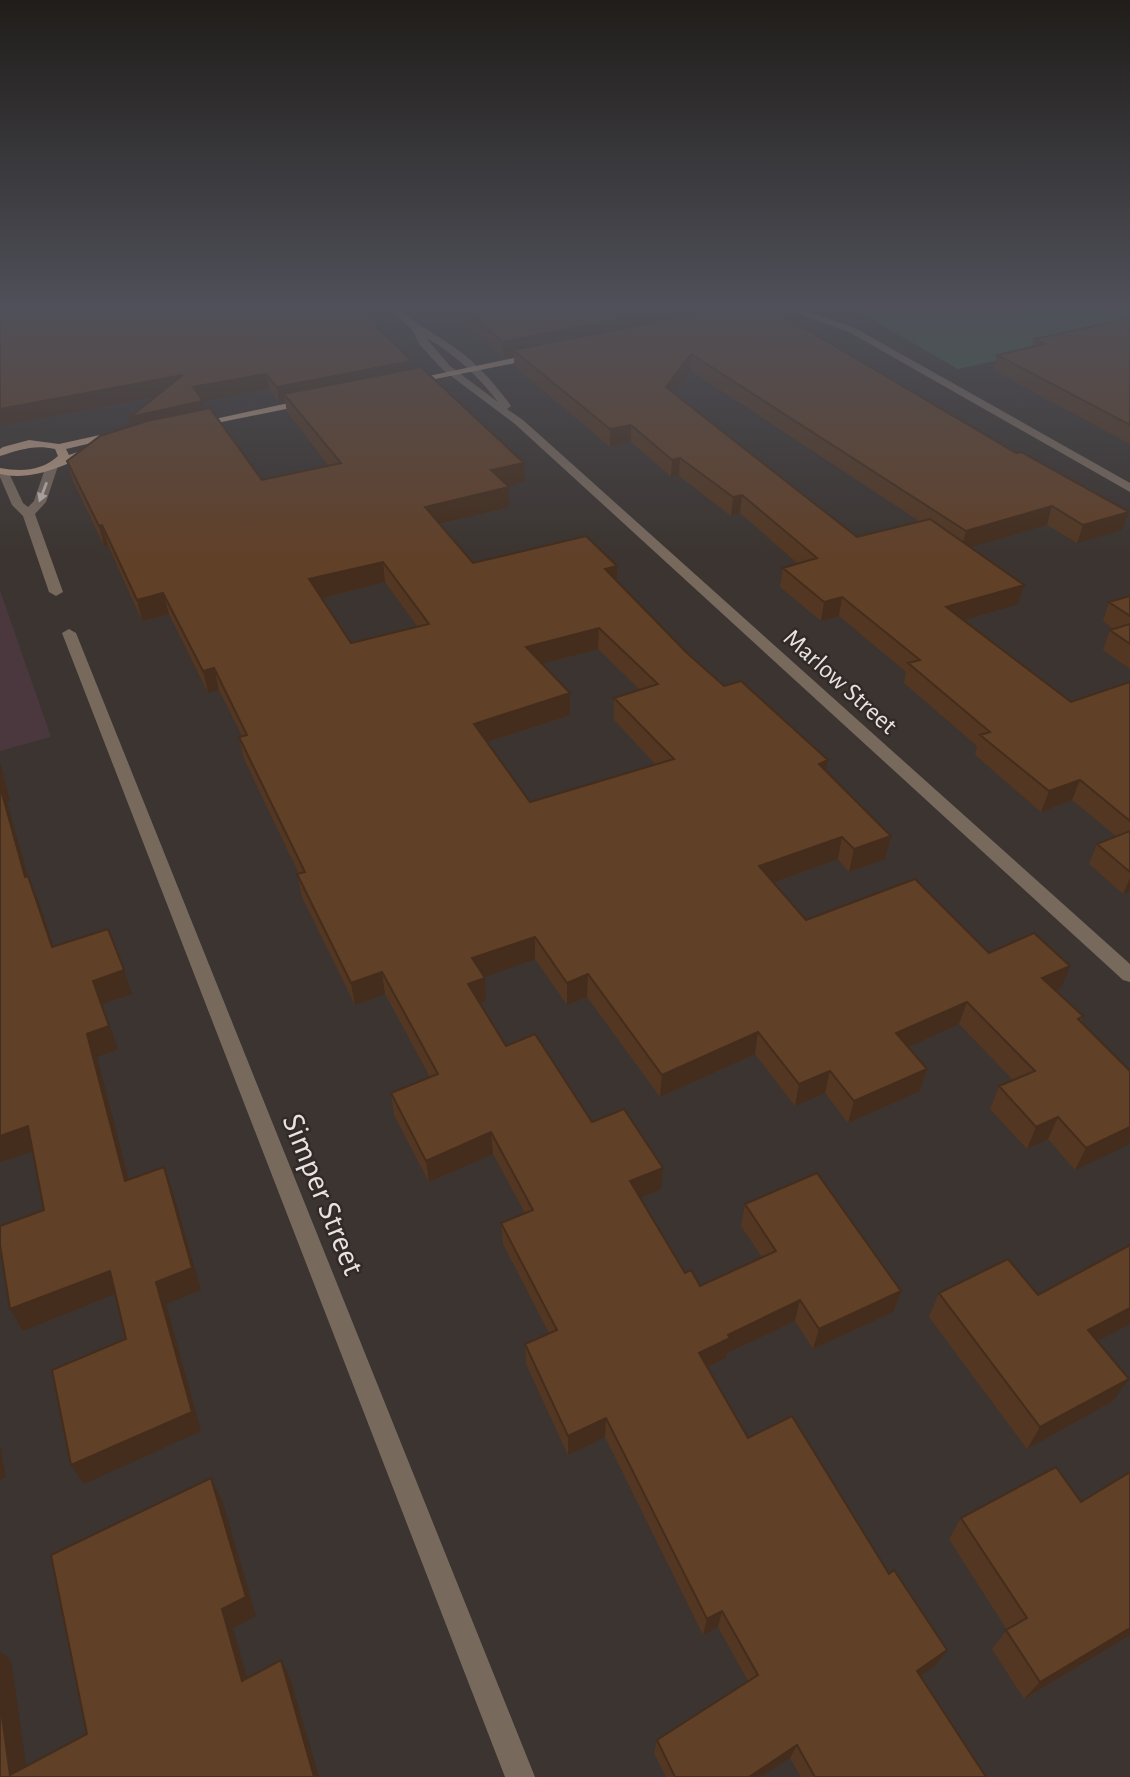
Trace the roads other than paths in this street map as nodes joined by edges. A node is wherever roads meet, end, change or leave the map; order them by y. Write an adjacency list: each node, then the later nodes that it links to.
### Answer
1 (303, 392): 6 (main road)
2 (479, 392): 7 (street, Marlow Street)
3 (496, 392): 7 (street, Marlow Street)
4 (961, 392): 13 (street)
5 (325, 398): 8 (main road)
6 (193, 413)
7 (519, 422): 17 (street, Marlow Street)
8 (182, 427)
9 (59, 447): 10 (main road); 11 (main road); 11 (main road)
10 (0, 453)
11 (56, 464): 12 (main road); 14 (street, one-way to 14)
12 (2, 472): 14 (street)
13 (1130, 488)
14 (29, 514): 15 (street)
15 (56, 592)
16 (69, 633): 18 (street, Simper Street)
17 (1130, 975)
18 (520, 1777)

